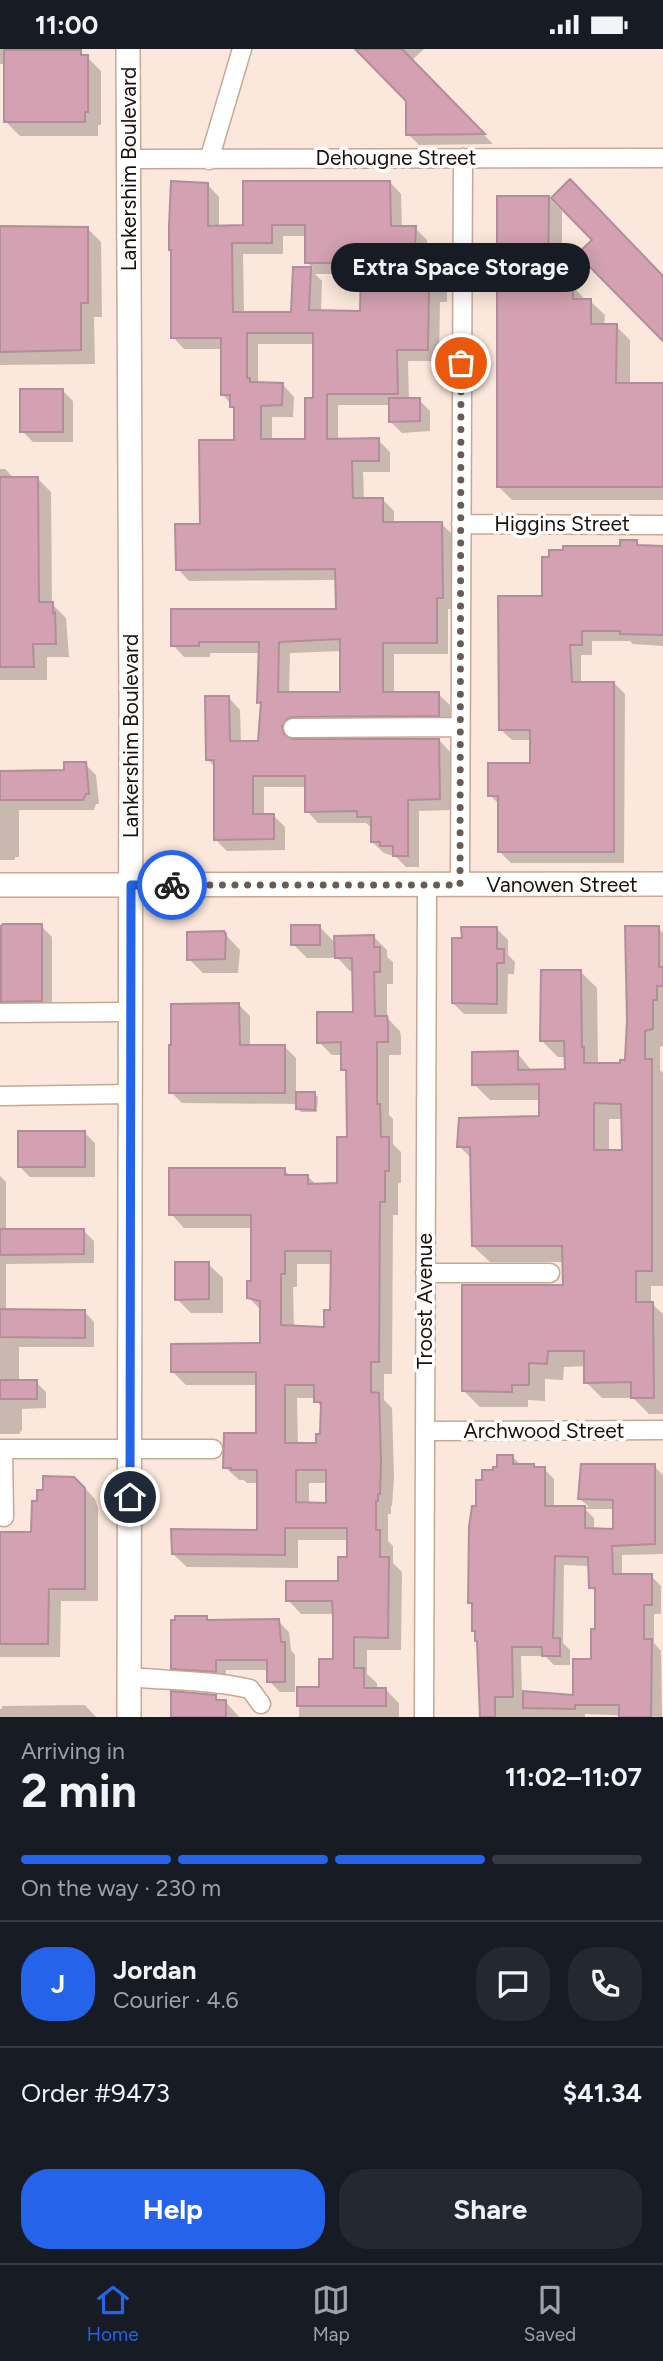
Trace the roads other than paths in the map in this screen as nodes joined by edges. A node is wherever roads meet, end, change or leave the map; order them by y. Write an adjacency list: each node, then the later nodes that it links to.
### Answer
1 (128, 49): 5 (main road, Lankershim Boulevard)
2 (242, 49): 6 (street)
3 (463, 158): 4 (street, Dehougne Street); 6 (street, Dehougne Street); 7 (street)
4 (663, 158)
5 (129, 159): 6 (street, Dehougne Street); 13 (main road, Lankershim Boulevard)
6 (209, 160)
7 (461, 524): 8 (street, Higgins Street); 9 (street)
8 (663, 525)
9 (460, 727): 10 (street); 15 (street)
10 (293, 728)
11 (663, 884): 15 (main road, Vanowen Street)
12 (0, 885): 13 (main road, Vanowen Street)
13 (131, 885): 14 (main road, Vanowen Street); 16 (main road, Lankershim Boulevard)
14 (427, 885): 15 (main road, Vanowen Street); 20 (street, Troost Avenue)
15 (460, 885)
16 (131, 1012): 17 (street); 18 (main road, Lankershim Boulevard)
17 (0, 1013)
18 (131, 1094): 19 (street); 25 (main road, Lankershim Boulevard)
19 (0, 1096)
20 (425, 1273): 21 (street); 23 (street, Troost Avenue)
21 (550, 1273)
22 (663, 1430): 23 (street, Archwood Street)
23 (425, 1431): 31 (street, Troost Avenue)
24 (2, 1449): 25 (street); 27 (street)
25 (131, 1449): 26 (street); 28 (main road, Lankershim Boulevard)
26 (214, 1449)
27 (4, 1517)
28 (130, 1677): 29 (street); 30 (main road, Lankershim Boulevard)
29 (261, 1704)
30 (130, 1717)
31 (424, 1717)

